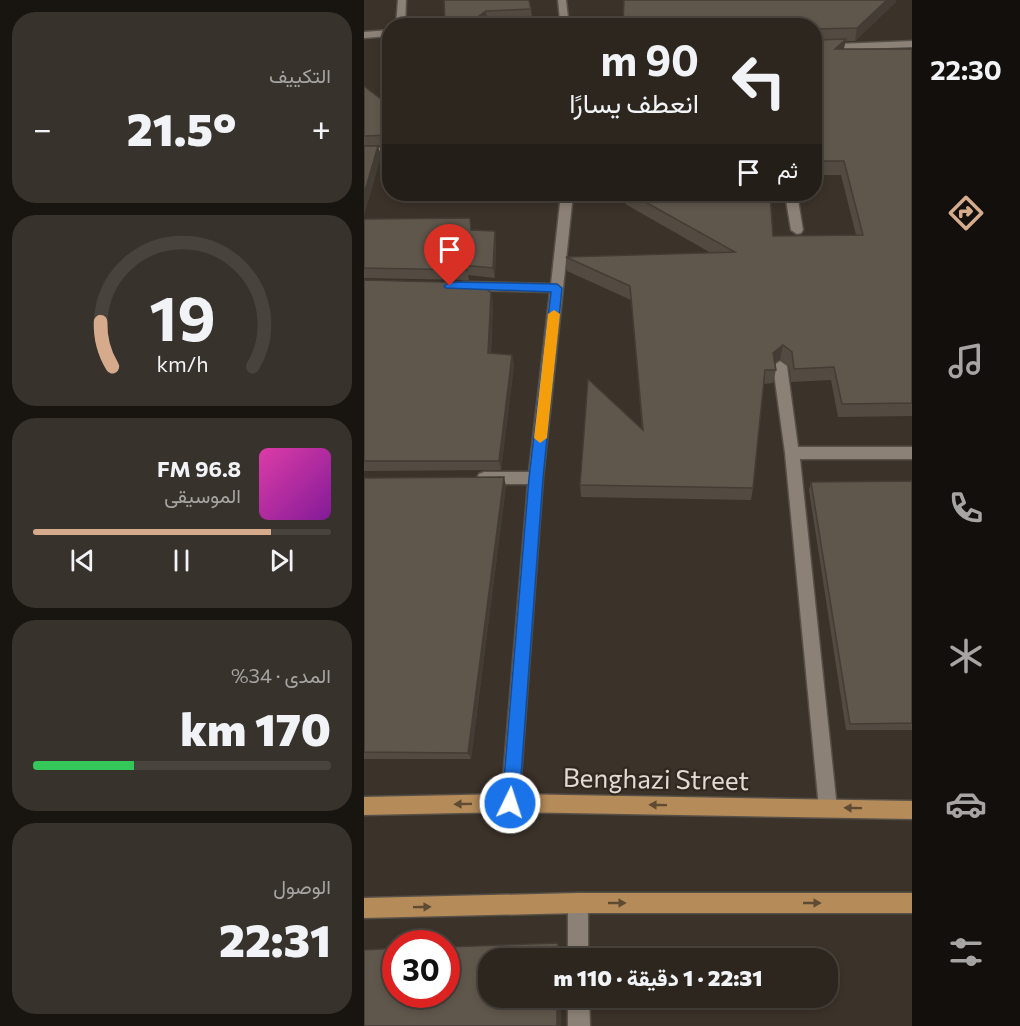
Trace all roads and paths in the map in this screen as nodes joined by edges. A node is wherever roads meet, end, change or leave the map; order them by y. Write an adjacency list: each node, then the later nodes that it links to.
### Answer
1 (402, 0): 3 (street)
2 (562, 0): 4 (street)
3 (401, 18)
4 (564, 18)
5 (382, 33): 6 (street)
6 (364, 34)
7 (912, 44): 8 (street)
8 (822, 48)
9 (364, 151): 10 (street)
10 (382, 151)
11 (566, 201): 15 (street)
12 (792, 201): 13 (street)
13 (797, 231)
14 (455, 286): 15 (street)
15 (557, 288): 20 (street)
16 (780, 366): 17 (street)
17 (792, 453): 18 (street); 23 (street)
18 (912, 453)
19 (467, 478): 20 (street)
20 (536, 478): 21 (street)
21 (510, 803): 22 (main road, Benghazi Street, one-way to 22); 23 (main road, Benghazi Street, one-way to 21)
22 (364, 806)
23 (828, 808): 24 (main road, Benghazi Street, one-way to 23)
24 (912, 810)
25 (578, 903): 26 (main road, one-way to 26); 27 (main road, one-way to 25); 28 (street)
26 (912, 903)
27 (364, 908)
28 (578, 948)
29 (579, 1008): 30 (street)
30 (579, 1026)

